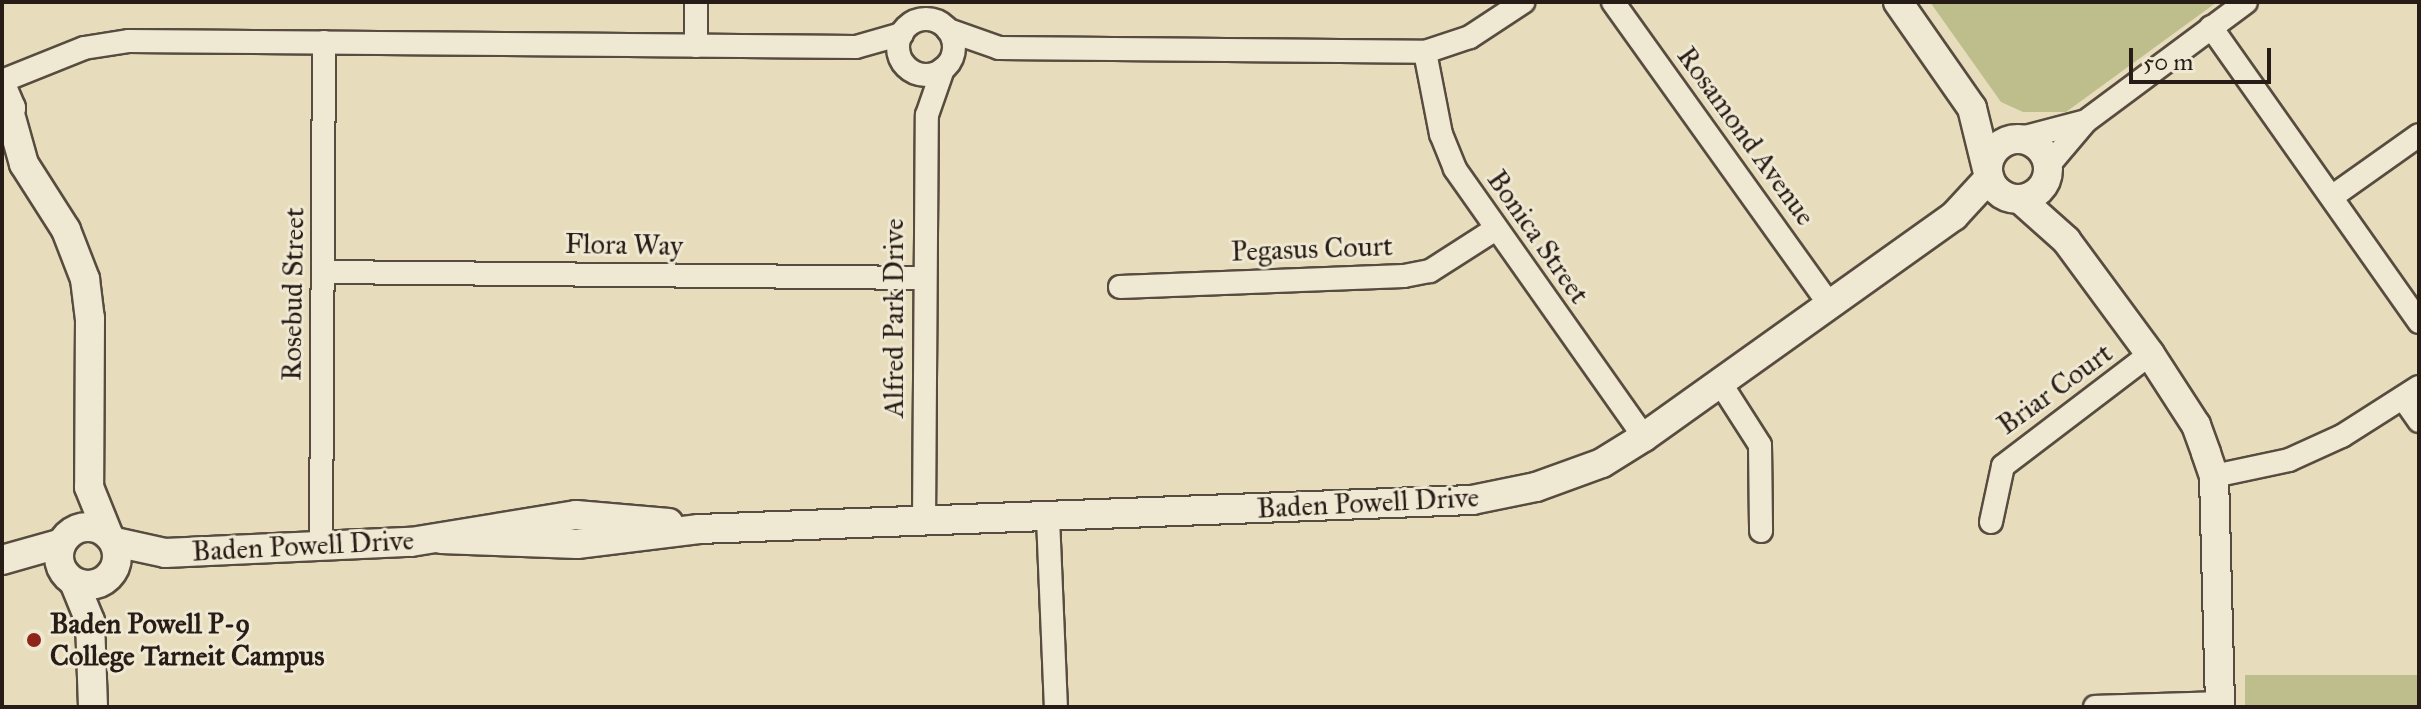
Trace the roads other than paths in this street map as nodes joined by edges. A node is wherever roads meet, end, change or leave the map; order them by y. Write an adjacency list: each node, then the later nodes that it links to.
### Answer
1 (696, 2): 11 (street)
2 (935, 2): 9 (street)
3 (1523, 2): 14 (street)
4 (1613, 2): 37 (street, Rosamond Avenue)
5 (1898, 2): 19 (street)
6 (2246, 2): 8 (street)
7 (911, 20): 9 (street); 12 (street); 16 (street)
8 (2211, 27): 22 (street); 29 (street)
9 (947, 28): 13 (street); 17 (street)
10 (324, 42): 11 (street); 15 (street); 34 (street, Rosebud Street)
11 (696, 46): 12 (street)
12 (856, 47): 16 (street)
13 (999, 48): 14 (street); 17 (street)
14 (1425, 52): 32 (street, Bonica Street)
15 (47, 66): 18 (street); 20 (street)
16 (907, 66): 17 (street); 21 (street, Alfred Park Drive)
17 (946, 66): 21 (street, Alfred Park Drive)
18 (2, 81)
19 (1972, 108): 24 (street); 28 (street)
20 (6, 109): 26 (street)
21 (927, 115): 35 (street, Alfred Park Drive)
22 (2086, 121): 24 (street); 27 (street)
23 (2419, 135): 29 (street)
24 (2016, 139): 27 (street); 28 (street)
25 (2, 147): 26 (street)
26 (24, 164): 45 (street)
27 (2048, 170): 30 (street); 33 (street)
28 (1988, 174): 30 (street); 31 (street, Baden Powell Drive)
29 (2333, 196): 38 (street)
30 (2018, 199): 31 (street, Baden Powell Drive); 33 (street)
31 (1954, 216): 37 (street, Baden Powell Drive)
32 (1494, 230): 36 (street, Pegasus Court); 43 (street, Bonica Street)
33 (2066, 240): 39 (street)
34 (323, 272): 35 (street, Flora Way); 55 (street, Rosebud Street)
35 (924, 278): 48 (street, Alfred Park Drive)
36 (1120, 287)
37 (1830, 305): 40 (street, Baden Powell Drive)
38 (2419, 322)
39 (2150, 354): 44 (street); 49 (street, Briar Court)
40 (1721, 384): 43 (street, Baden Powell Drive); 51 (street)
41 (2411, 392): 42 (street); 44 (street)
42 (2419, 421)
43 (1644, 437): 47 (street, Baden Powell Drive)
44 (2214, 476): 60 (street)
45 (89, 487): 52 (street); 56 (street)
46 (576, 515): 50 (street, Baden Powell Drive); 53 (street, Baden Powell Drive); 54 (street)
47 (1048, 518): 48 (street, Baden Powell Drive); 62 (street)
48 (924, 522): 50 (street, Baden Powell Drive)
49 (1991, 522)
50 (699, 529): 54 (street, Baden Powell Drive)
51 (1761, 531)
52 (69, 536): 56 (street); 57 (street); 58 (street)
53 (441, 539): 54 (street, Baden Powell Drive); 55 (street, Baden Powell Drive)
54 (577, 544)
55 (321, 547): 56 (street, Baden Powell Drive)
56 (110, 557): 58 (street); 59 (street)
57 (9, 560): 58 (street)
58 (69, 577): 59 (street)
59 (90, 621): 61 (street)
60 (2220, 705): 63 (street)
61 (93, 707)
62 (1056, 707)
63 (2095, 707)

